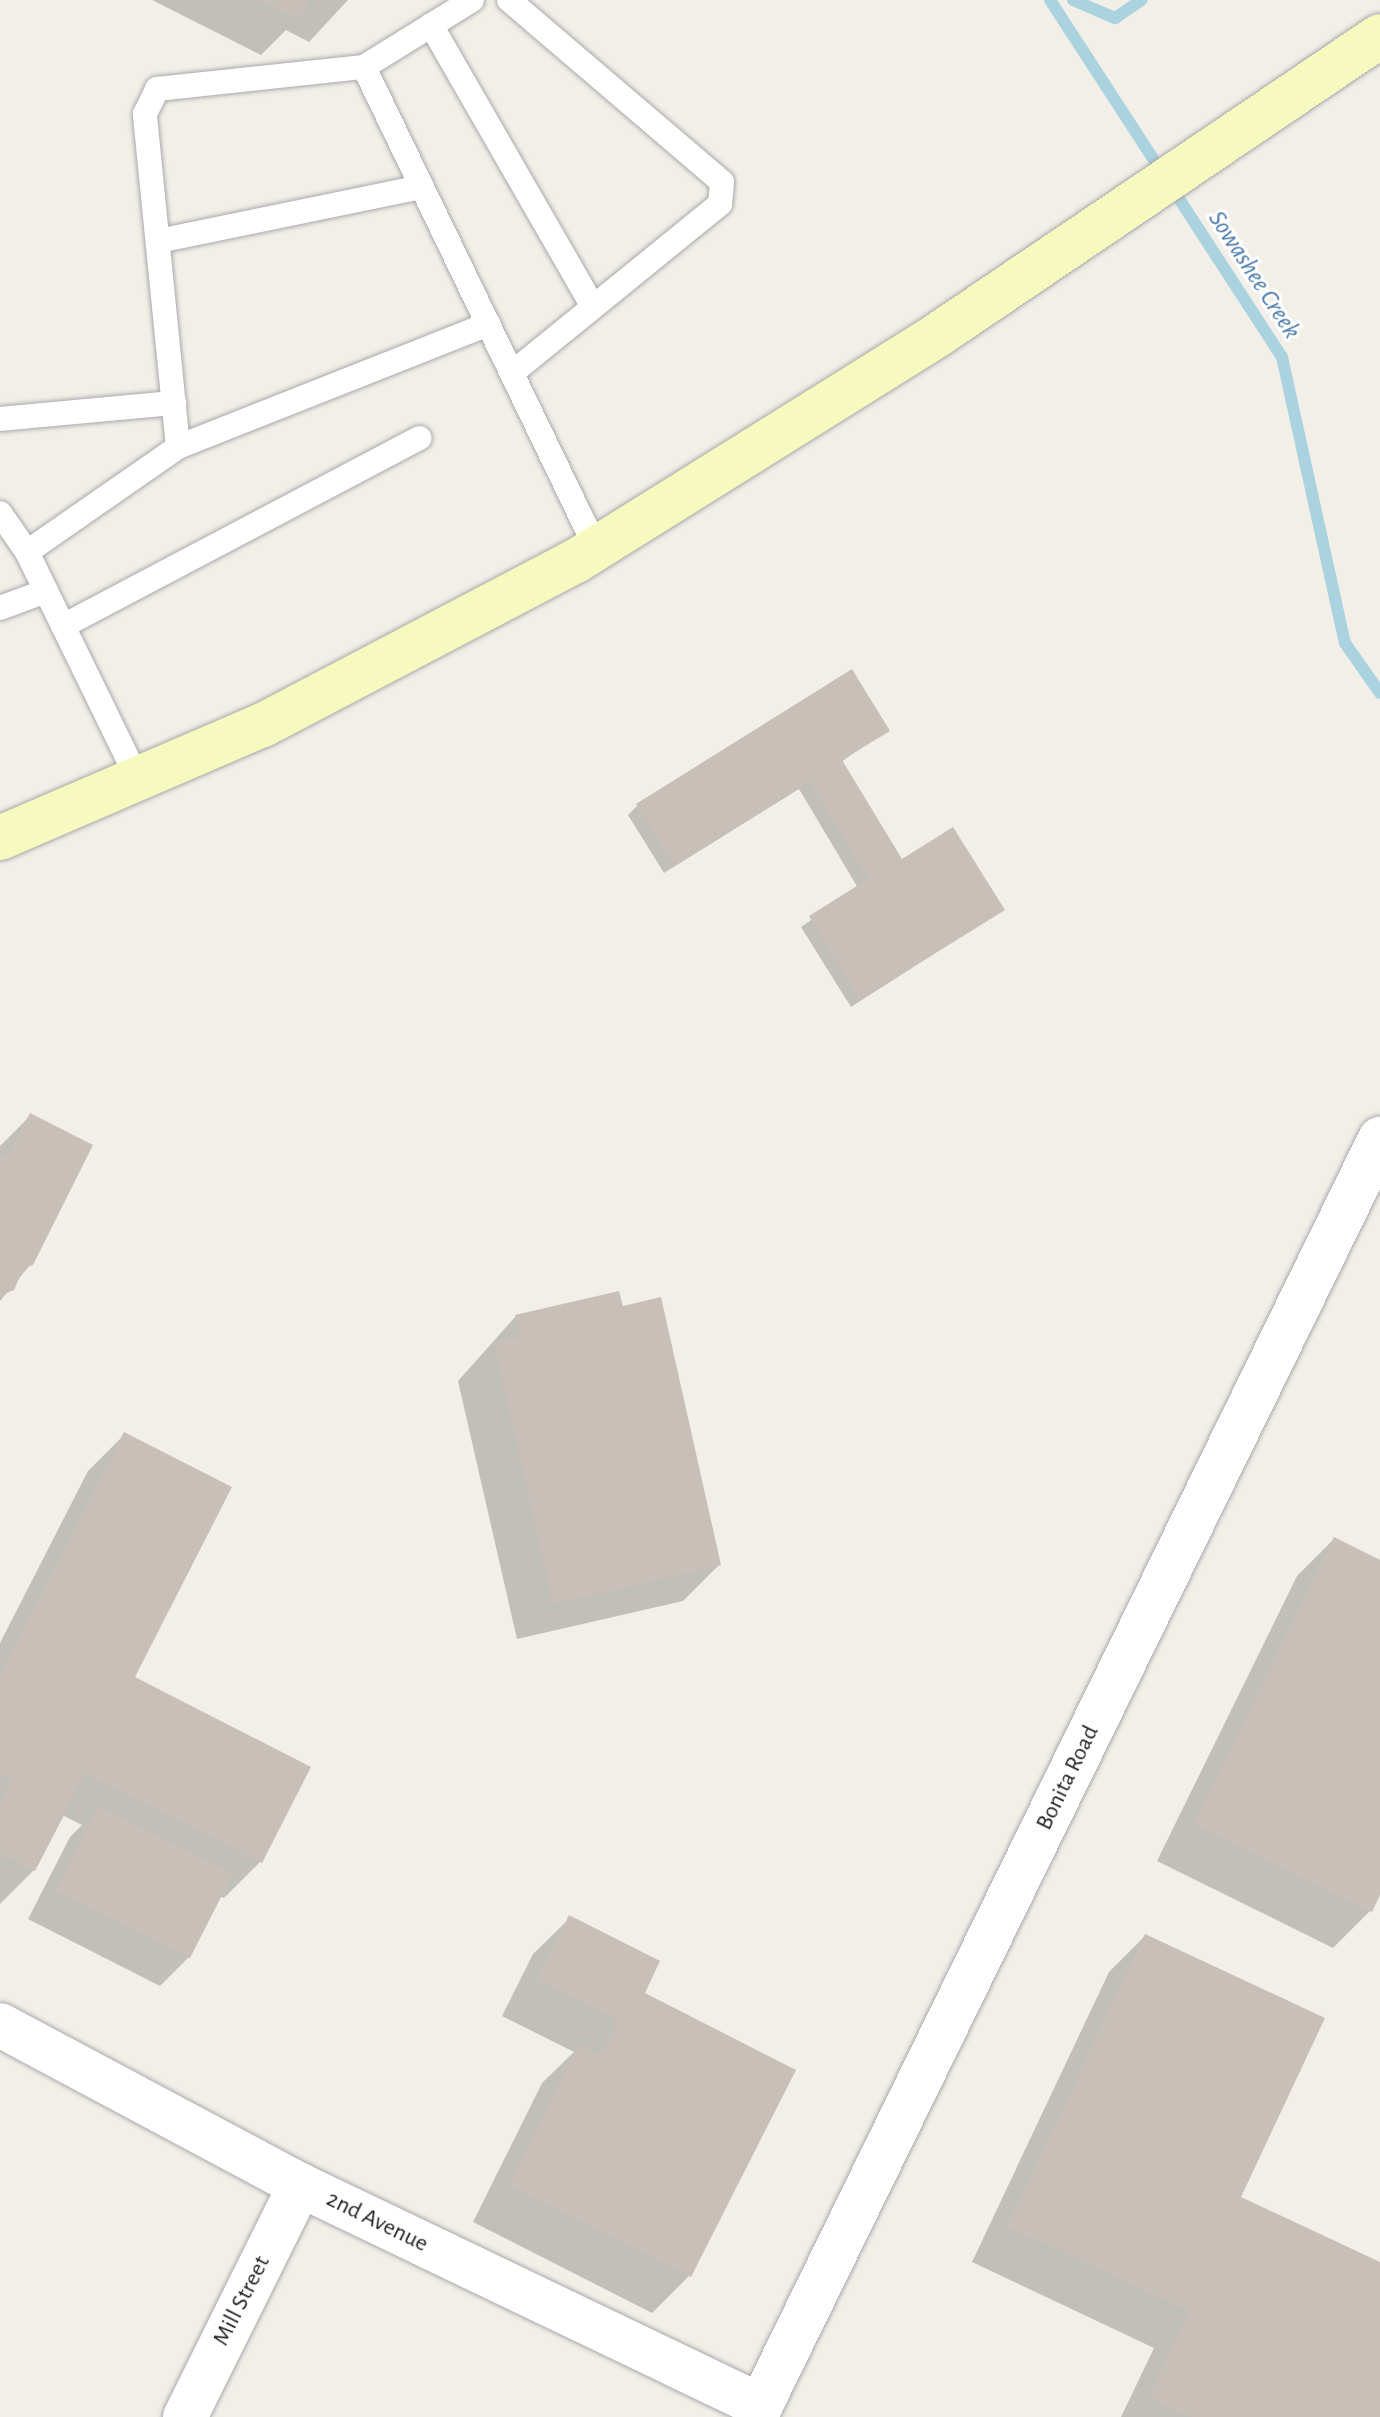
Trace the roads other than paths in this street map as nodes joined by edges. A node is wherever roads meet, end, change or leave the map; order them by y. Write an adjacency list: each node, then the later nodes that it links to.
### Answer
1 (472, 0): 3 (lane)
2 (509, 0): 8 (lane)
3 (431, 25): 5 (lane); 8 (lane)
4 (1380, 36): 16 (main road)
5 (364, 67): 6 (lane); 7 (lane)
6 (422, 187): 7 (lane); 9 (lane)
7 (158, 241): 11 (lane)
8 (593, 307): 10 (lane)
9 (488, 324): 10 (lane); 14 (lane)
10 (512, 373): 16 (lane)
11 (174, 403): 12 (lane); 14 (lane)
12 (0, 419)
13 (420, 438): 20 (lane)
14 (178, 447): 17 (lane)
15 (0, 513): 17 (lane)
16 (596, 548): 21 (main road)
17 (27, 552): 18 (lane)
18 (46, 591): 19 (lane); 20 (lane)
19 (0, 608)
20 (63, 626): 21 (lane)
21 (138, 780): 22 (main road)
22 (0, 838)
23 (1380, 1139): 26 (street, Bonita Road)
24 (0, 2025): 25 (street, 2nd Avenue)
25 (300, 2185): 26 (street, 2nd Avenue); 27 (street, Mill Street)
26 (758, 2412)
27 (185, 2417)

